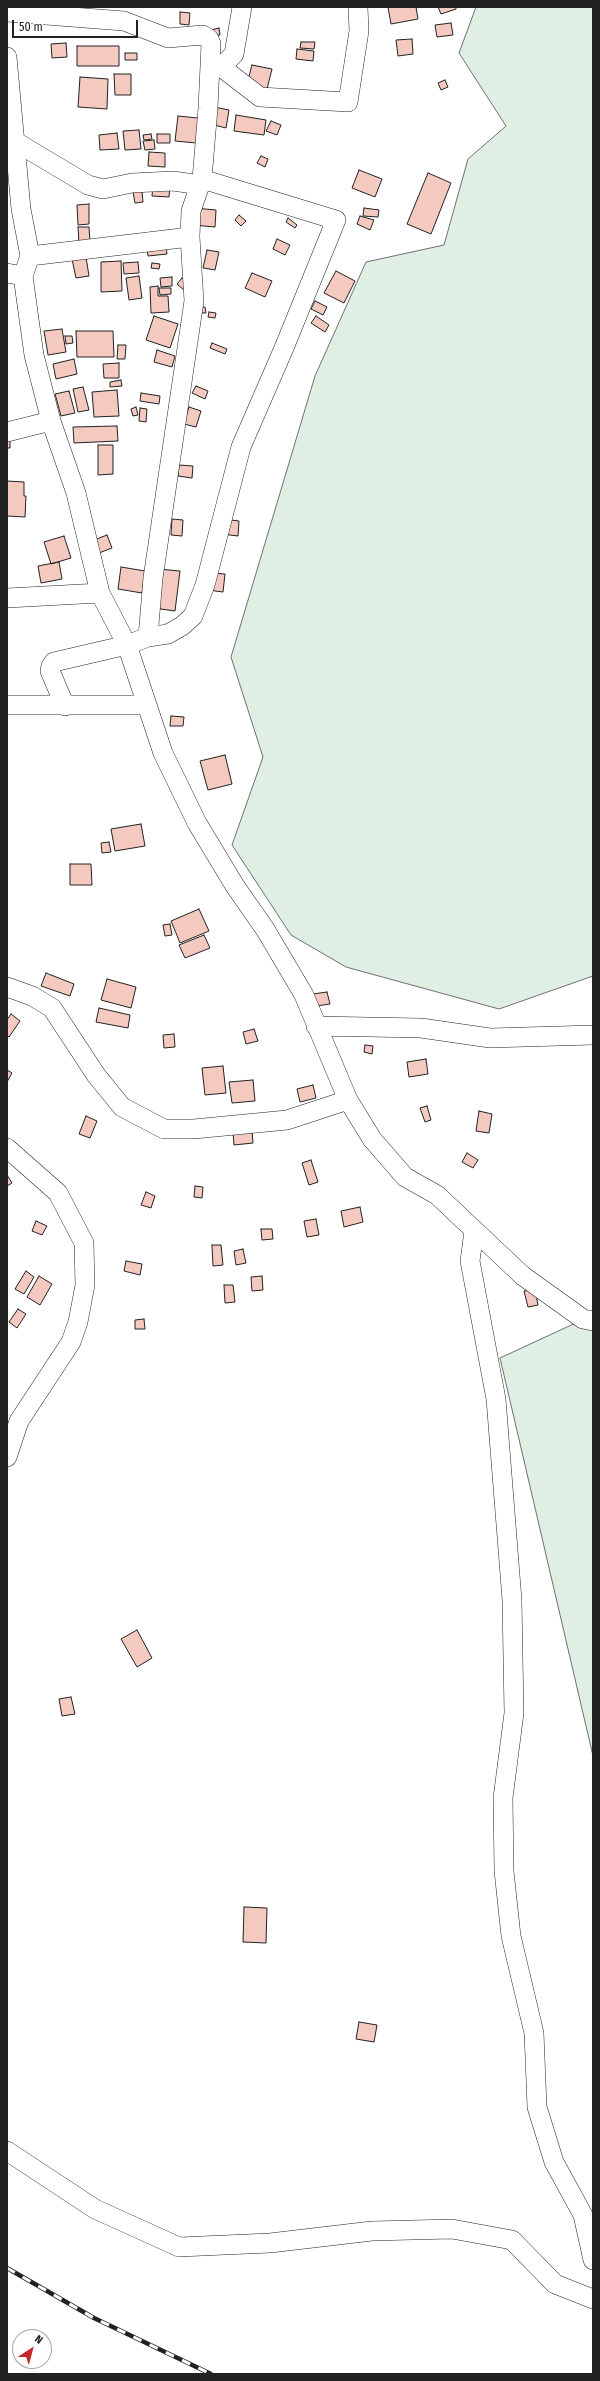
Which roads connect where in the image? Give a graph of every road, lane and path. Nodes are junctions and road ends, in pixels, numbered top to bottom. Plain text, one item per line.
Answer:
1 (242, 7) edge
2 (358, 7) edge
3 (7, 12) edge
4 (124, 14) edge
5 (7, 57) edge
6 (216, 64) junction
7 (16, 142) junction
8 (202, 182) junction
9 (190, 238) junction
10 (30, 256) junction
11 (15, 274) edge
12 (51, 421) junction
13 (7, 432) edge
14 (100, 593) junction
15 (7, 598) edge
16 (148, 637) junction
17 (127, 645) junction
18 (7, 705) edge
19 (147, 705) junction
20 (65, 706) junction
21 (7, 987) edge
22 (316, 1026) junction
23 (593, 1035) edge
24 (348, 1100) junction
25 (7, 1148) edge
26 (474, 1231) junction
27 (593, 1321) edge
28 (7, 1457) edge
29 (7, 2151) edge
30 (593, 2260) edge
31 (593, 2299) edge

1 - 6 street
2 - 6 street
3 - 4 street
4 - 6 street
5 - 7 street
6 - 8 street
7 - 8 street
7 - 10 street
8 - 9 street
8 - 16 street
9 - 10 street
9 - 16 street
10 - 11 street
11 - 12 street
12 - 13 street
12 - 14 street
14 - 15 street
14 - 17 street
16 - 17 street
17 - 19 street
17 - 20 street
18 - 20 street
19 - 20 street
19 - 22 street
21 - 24 street
22 - 23 street
22 - 24 street
24 - 26 street
25 - 28 street
26 - 27 street
26 - 30 street
29 - 31 street

